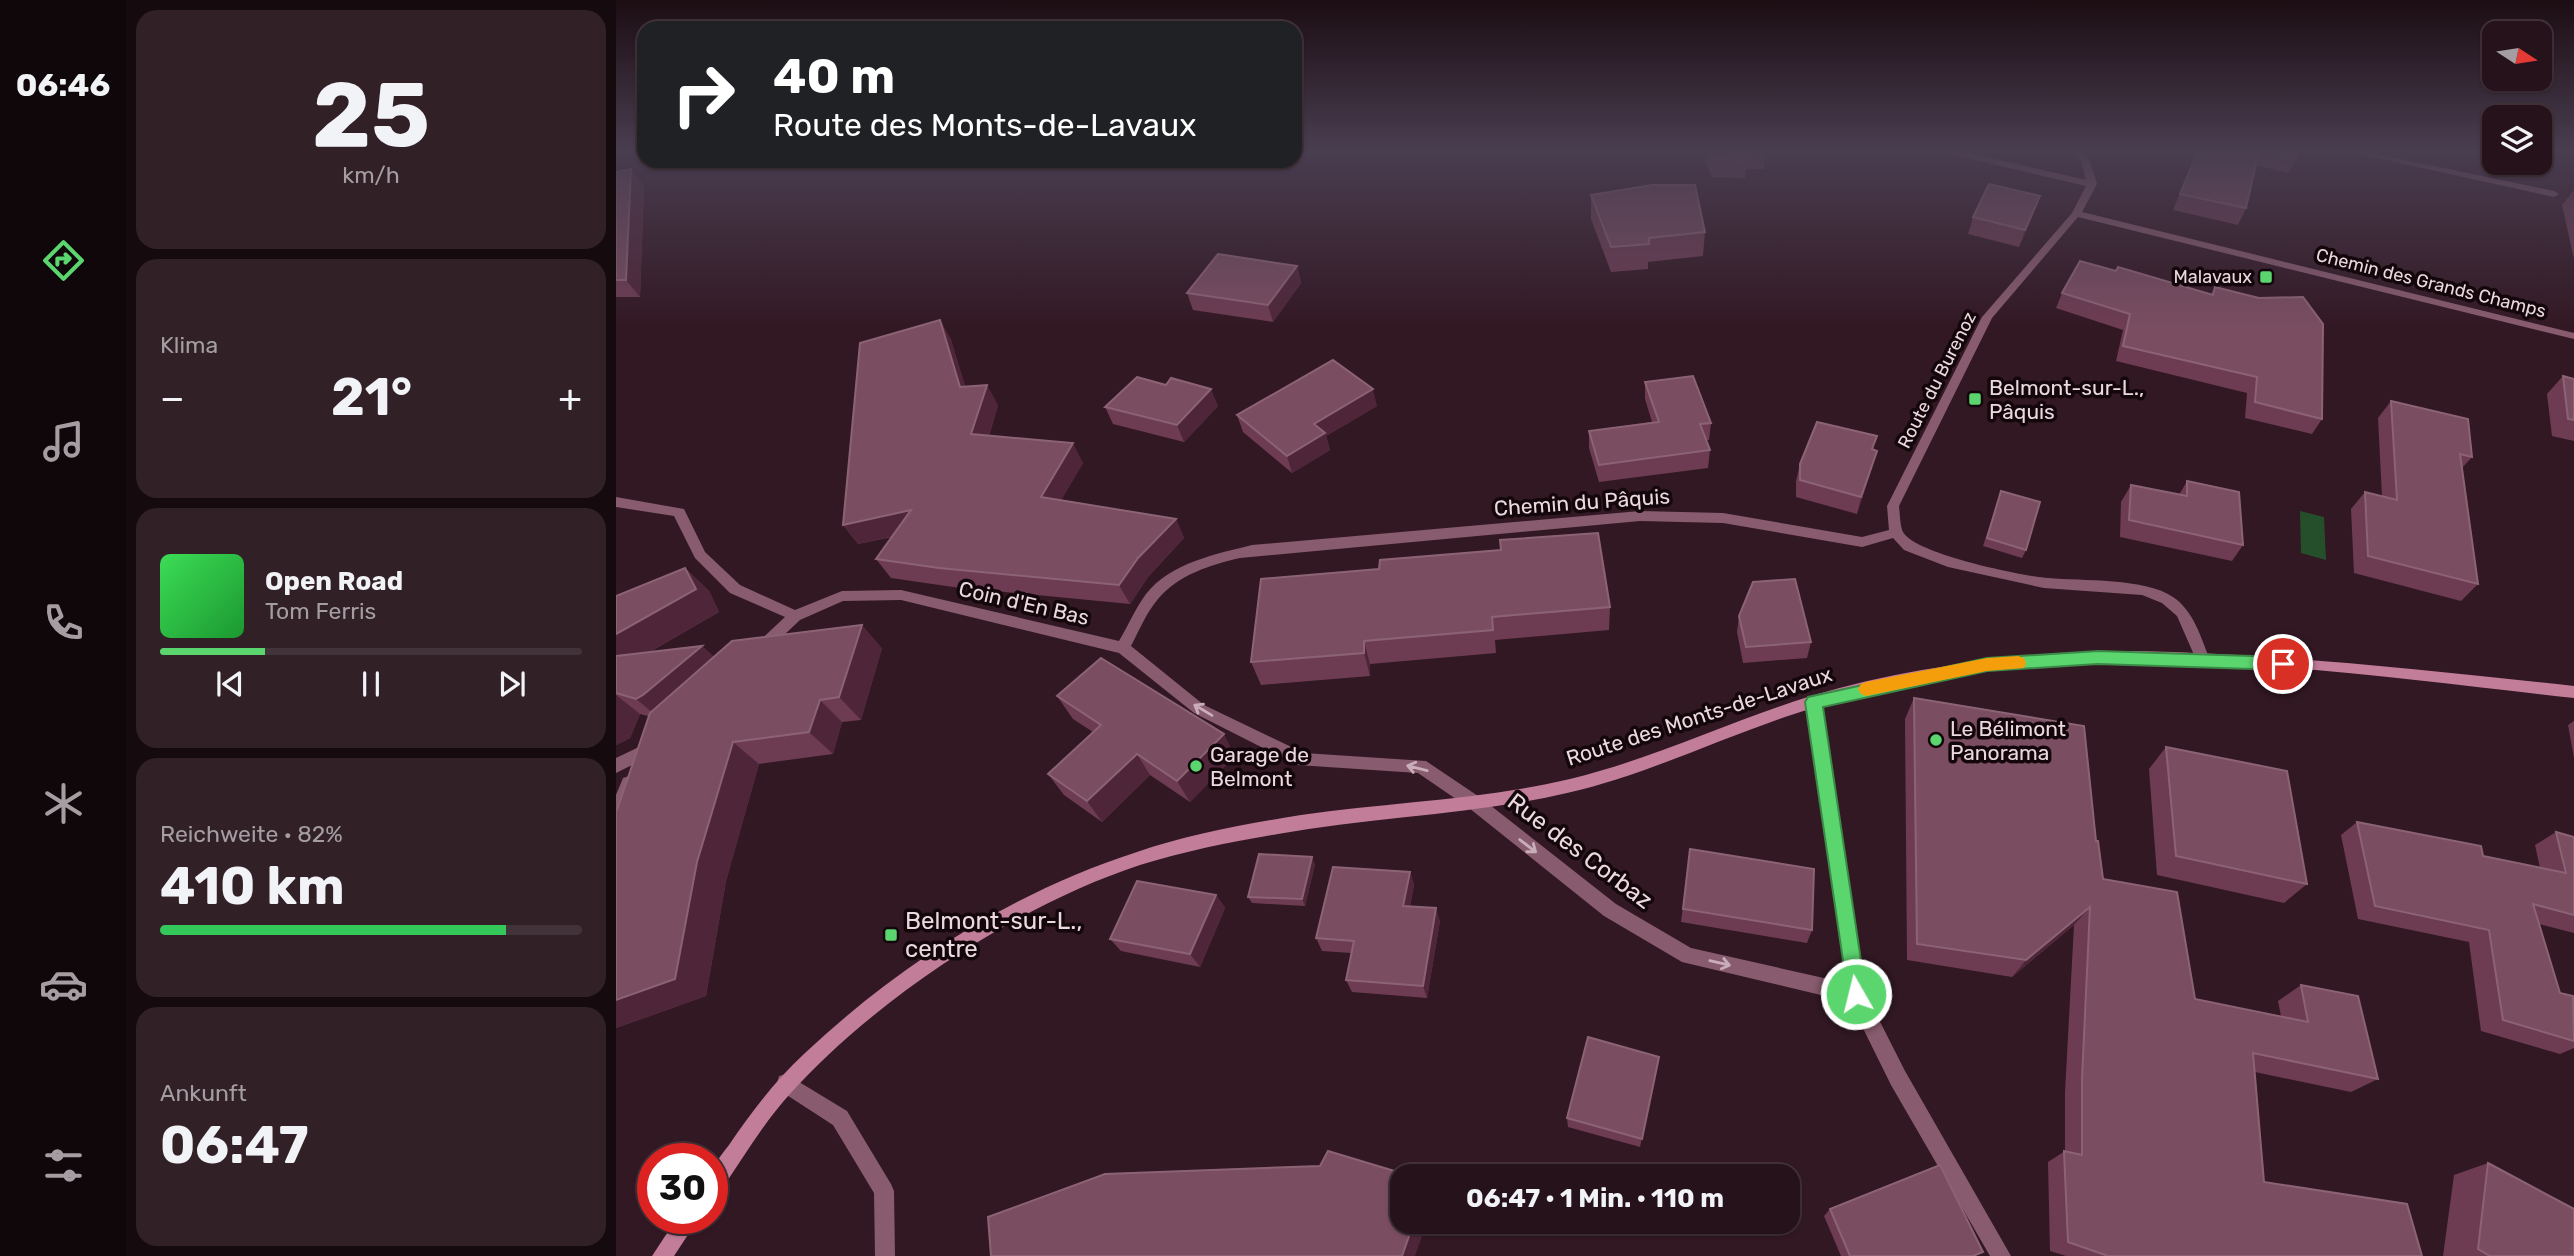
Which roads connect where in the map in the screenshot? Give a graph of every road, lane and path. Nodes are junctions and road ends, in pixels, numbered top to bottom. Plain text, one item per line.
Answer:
1 (2078, 210) edge
2 (2076, 214) junction
3 (2574, 336) edge
4 (616, 502) edge
5 (1896, 533) junction
6 (794, 616) junction
7 (1123, 648) junction
8 (2203, 660) junction
9 (746, 662) edge
10 (2574, 692) edge
11 (1814, 702) junction
12 (616, 766) edge
13 (1475, 803) junction
14 (616, 814) edge
15 (1856, 994) junction
16 (786, 1083) junction
17 (728, 1164) edge
18 (678, 1234) edge
19 (662, 1256) edge
20 (885, 1256) edge
21 (2001, 1256) edge

1 - 2 street, Route du Burenoz
2 - 3 street, Chemin des Grands Champs
2 - 5 street, Route du Burenoz
4 - 6 street
5 - 7 street, Chemin du Pâquis
5 - 8 street
6 - 7 street, Coin d'En Bas
6 - 9 street, Coin d'En Bas
13 -> 7 street, Coin d'En Bas
8 - 10 street, Route des Monts-de-Lavaux
8 - 11 street, Route des Monts-de-Lavaux
11 - 13 street, Route des Monts-de-Lavaux
11 - 15 street
12 - 14 street
13 -> 15 street, Rue des Corbaz
13 - 16 street, Route des Monts-de-Lavaux
15 - 21 street
16 - 17 street, Route des Monts-de-Lavaux
16 - 20 street
18 - 19 street

